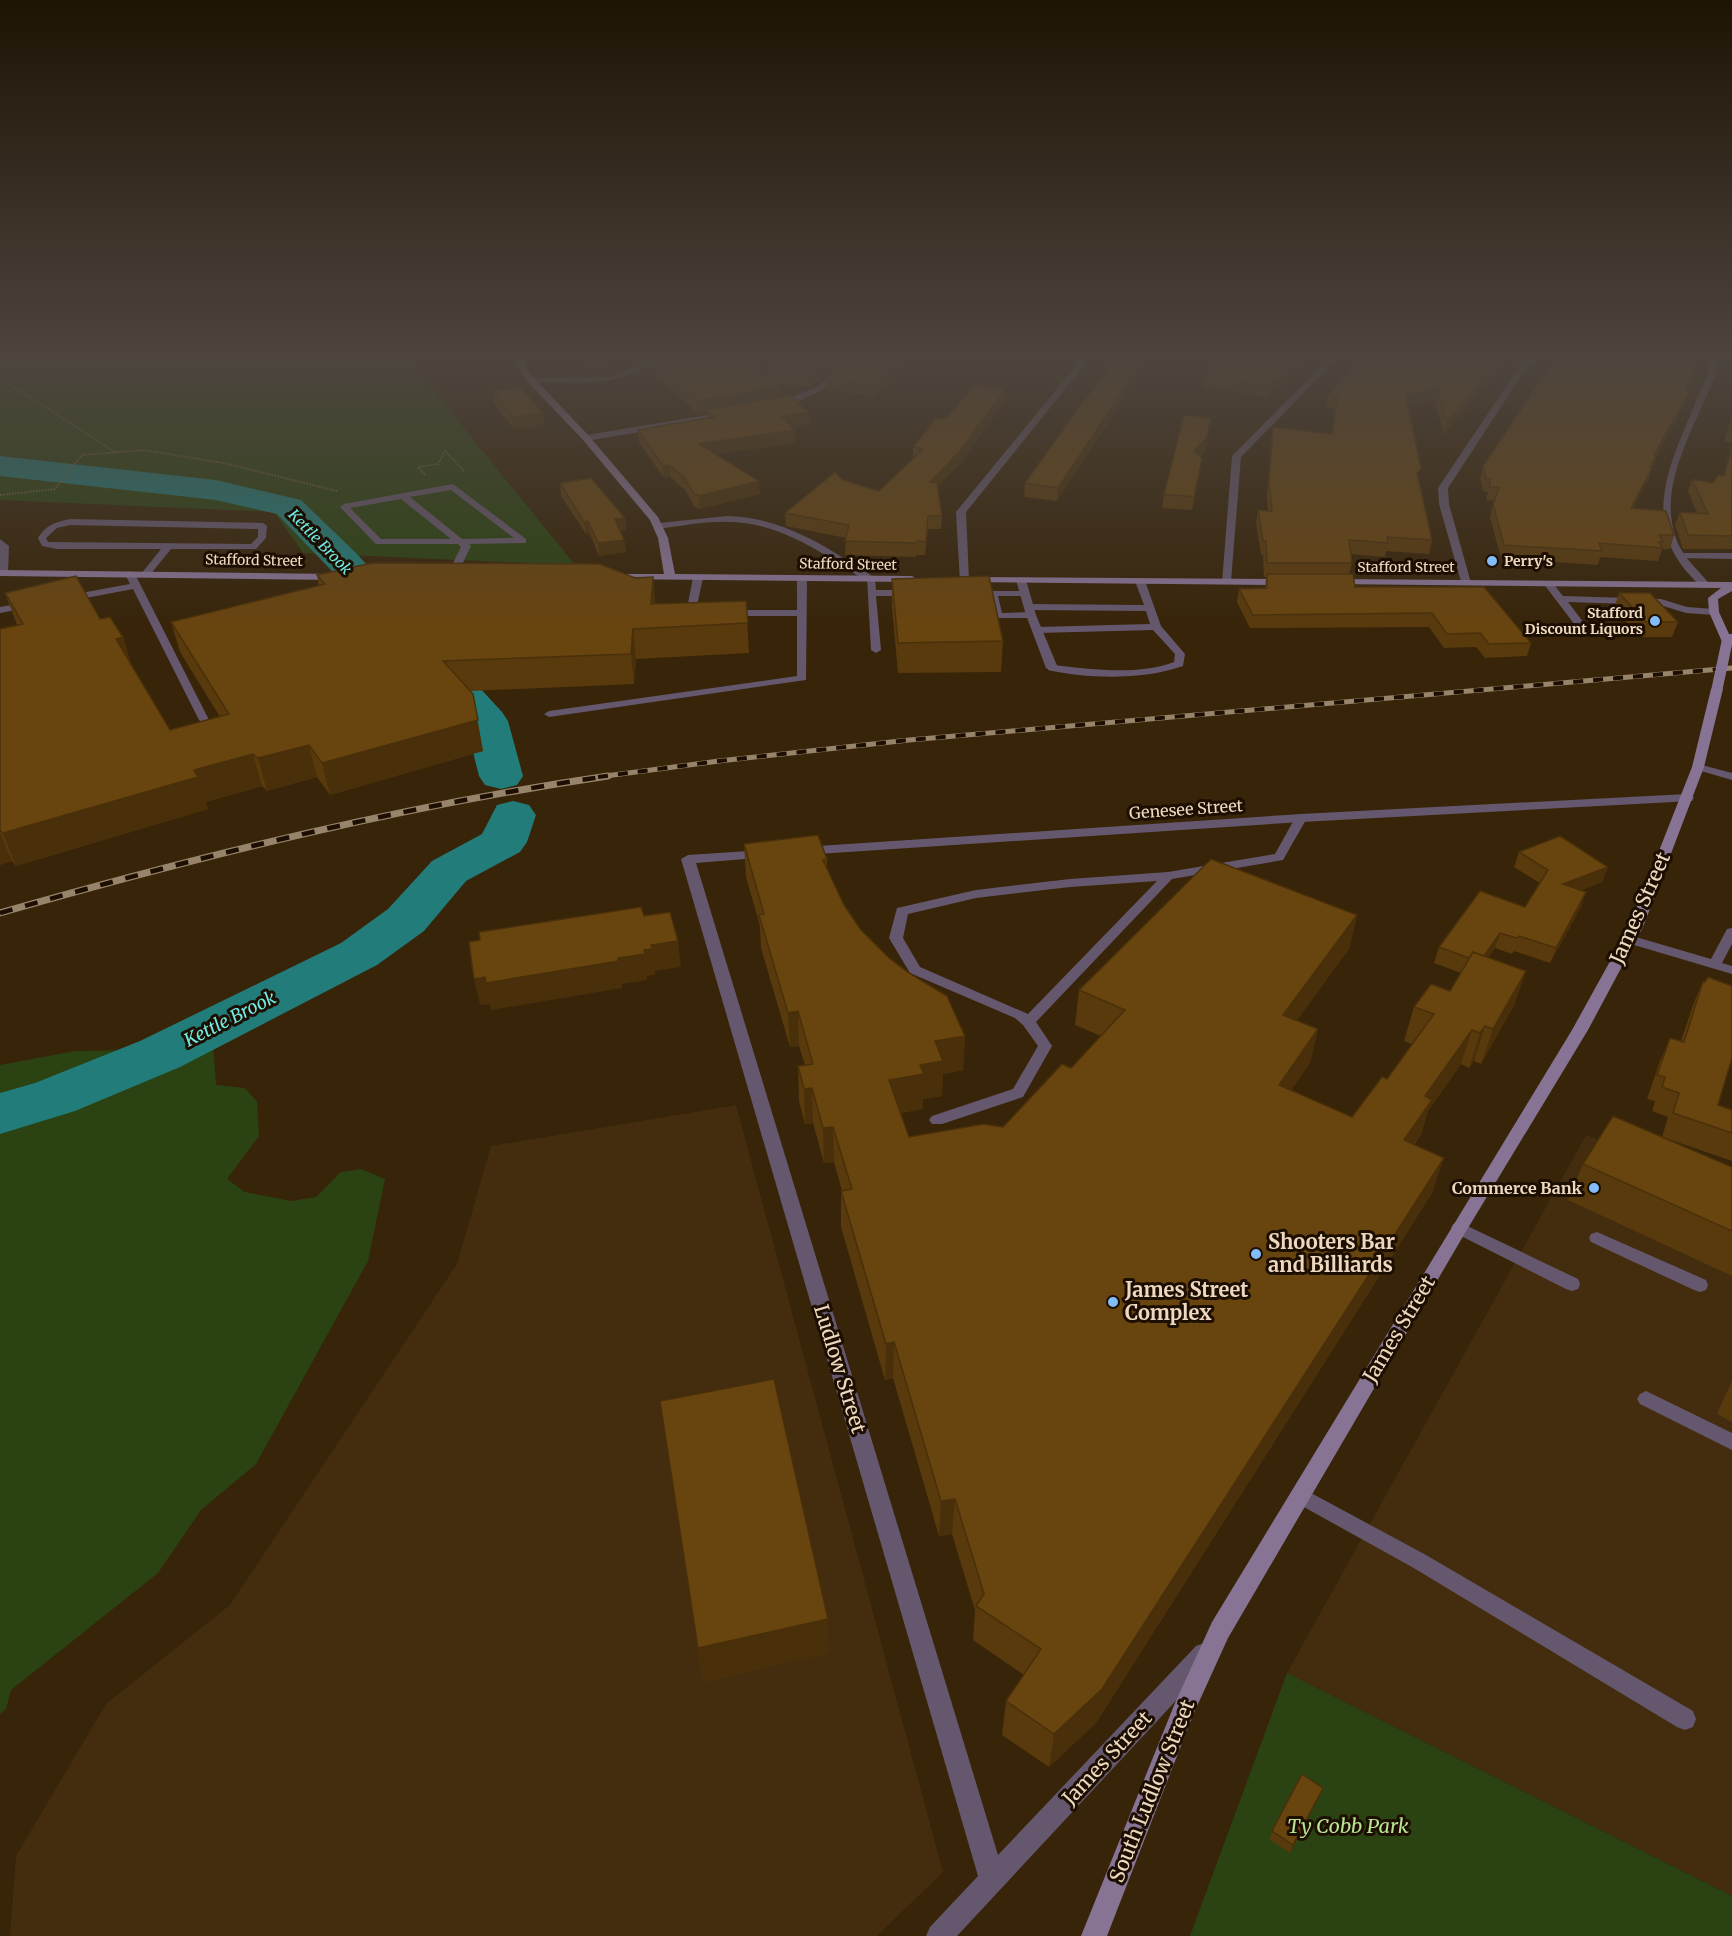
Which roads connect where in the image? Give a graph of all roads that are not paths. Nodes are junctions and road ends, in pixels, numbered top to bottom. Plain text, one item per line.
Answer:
1 (595, 448) edge
2 (1013, 448) edge
3 (1245, 448) edge
4 (1469, 448) edge
5 (1684, 448) edge
6 (403, 496) junction
7 (659, 526) junction
8 (0, 542) edge
9 (461, 542) junction
10 (168, 546) junction
11 (1681, 556) junction
12 (1719, 556) junction
13 (1732, 556) edge
14 (1732, 567) edge
15 (2, 573) edge
16 (130, 574) junction
17 (146, 574) junction
18 (346, 577) edge
19 (446, 577) joint
20 (463, 577) edge
21 (604, 577) edge
22 (670, 577) junction
23 (698, 578) junction
24 (802, 578) junction
25 (870, 579) junction
26 (923, 579) edge
27 (1021, 580) junction
28 (1140, 581) junction
29 (1226, 581) junction
30 (1298, 582) edge
31 (1322, 582) edge
32 (1466, 583) junction
33 (1548, 583) junction
34 (1603, 584) junction
35 (958, 585) junction
36 (1705, 585) junction
37 (136, 586) junction
38 (1732, 586) edge
39 (871, 593) junction
40 (915, 593) edge
41 (993, 593) junction
42 (1024, 593) junction
43 (1560, 599) junction
44 (58, 600) edge
45 (1617, 601) junction
46 (35, 604) edge
47 (1149, 608) junction
48 (0, 610) edge
49 (1030, 611) junction
50 (1714, 612) junction
51 (802, 613) junction
52 (1156, 627) junction
53 (1582, 627) dead end
54 (1037, 630) junction
55 (1730, 639) edge
56 (876, 650) dead end
57 (1052, 668) joint
58 (549, 714) dead end
59 (204, 720) edge
60 (1698, 767) junction
61 (1732, 777) edge
62 (1687, 798) junction
63 (1301, 818) junction
64 (688, 859) joint
65 (1168, 876) junction
66 (1732, 932) edge
67 (1629, 939) junction
68 (1714, 965) junction
69 (1732, 970) edge
70 (1028, 1022) junction
71 (937, 1120) dead end
72 (1459, 1228) junction
73 (1597, 1238) dead end
74 (1572, 1284) dead end
75 (1700, 1285) dead end
76 (1646, 1399) dead end
77 (1732, 1442) edge
78 (1300, 1495) junction
79 (1212, 1646) junction
80 (1685, 1719) dead end
81 (992, 1879) junction
82 (939, 1936) edge
83 (1094, 1936) edge

1 - 7 main road
2 - 35 street
3 - 29 street
4 - 32 street
5 - 11 street
6 - 9 lane
6 - 9 lane
6 - 9 lane
7 - 22 main road
7 - 25 street
8 - 15 lane
9 - 19 lane
10 - 10 lane
10 - 17 lane
11 - 12 lane
11 - 36 street
12 - 13 lane
12 - 14 lane
15 - 16 main road, Stafford Street
16 - 17 main road, Stafford Street
16 - 37 lane
17 - 18 main road, Stafford Street
19 - 20 main road
21 - 22 main road, Stafford Street
22 - 23 main road, Stafford Street
23 - 24 main road, Stafford Street
23 - 51 lane
24 - 25 main road, Stafford Street
24 - 51 lane
25 - 26 main road, Stafford Street
25 - 39 lane
27 - 28 main road
27 - 35 main road
27 - 42 street
28 - 29 main road
28 - 47 lane
29 - 30 main road
31 - 32 main road, Stafford Street
32 - 33 main road, Stafford Street
33 - 34 main road, Stafford Street
33 - 43 lane
34 - 36 main road, Stafford Street
34 - 45 lane
35 - 41 lane
36 - 38 main road, Stafford Street
37 - 44 lane
37 - 59 lane
38 - 50 main road
39 - 40 lane
39 - 56 lane
41 - 42 lane
41 - 49 lane
42 - 49 street
43 - 45 lane
43 - 53 lane
45 - 50 lane
46 - 48 lane
47 - 49 lane
47 - 52 lane
49 - 54 street
50 - 55 main road, James Street
51 - 58 lane
52 - 54 lane
52 - 57 lane
54 - 57 street
55 - 60 main road, James Street, bridge
60 - 61 lane
60 - 62 main road, James Street
62 - 63 street, Genesee Street
62 - 67 main road, James Street
63 - 64 street, Genesee Street
63 - 65 lane
64 - 81 street, Ludlow Street
65 - 70 lane
65 - 70 lane
66 - 68 lane
67 - 68 lane
67 - 72 main road, James Street
68 - 69 lane
70 - 71 lane
72 - 74 lane
72 - 78 main road, James Street
73 - 75 lane
76 - 77 lane
78 - 79 main road, James Street
78 - 80 lane
79 - 81 street, James Street
79 - 83 main road, South Ludlow Street
81 - 82 street, James Street

